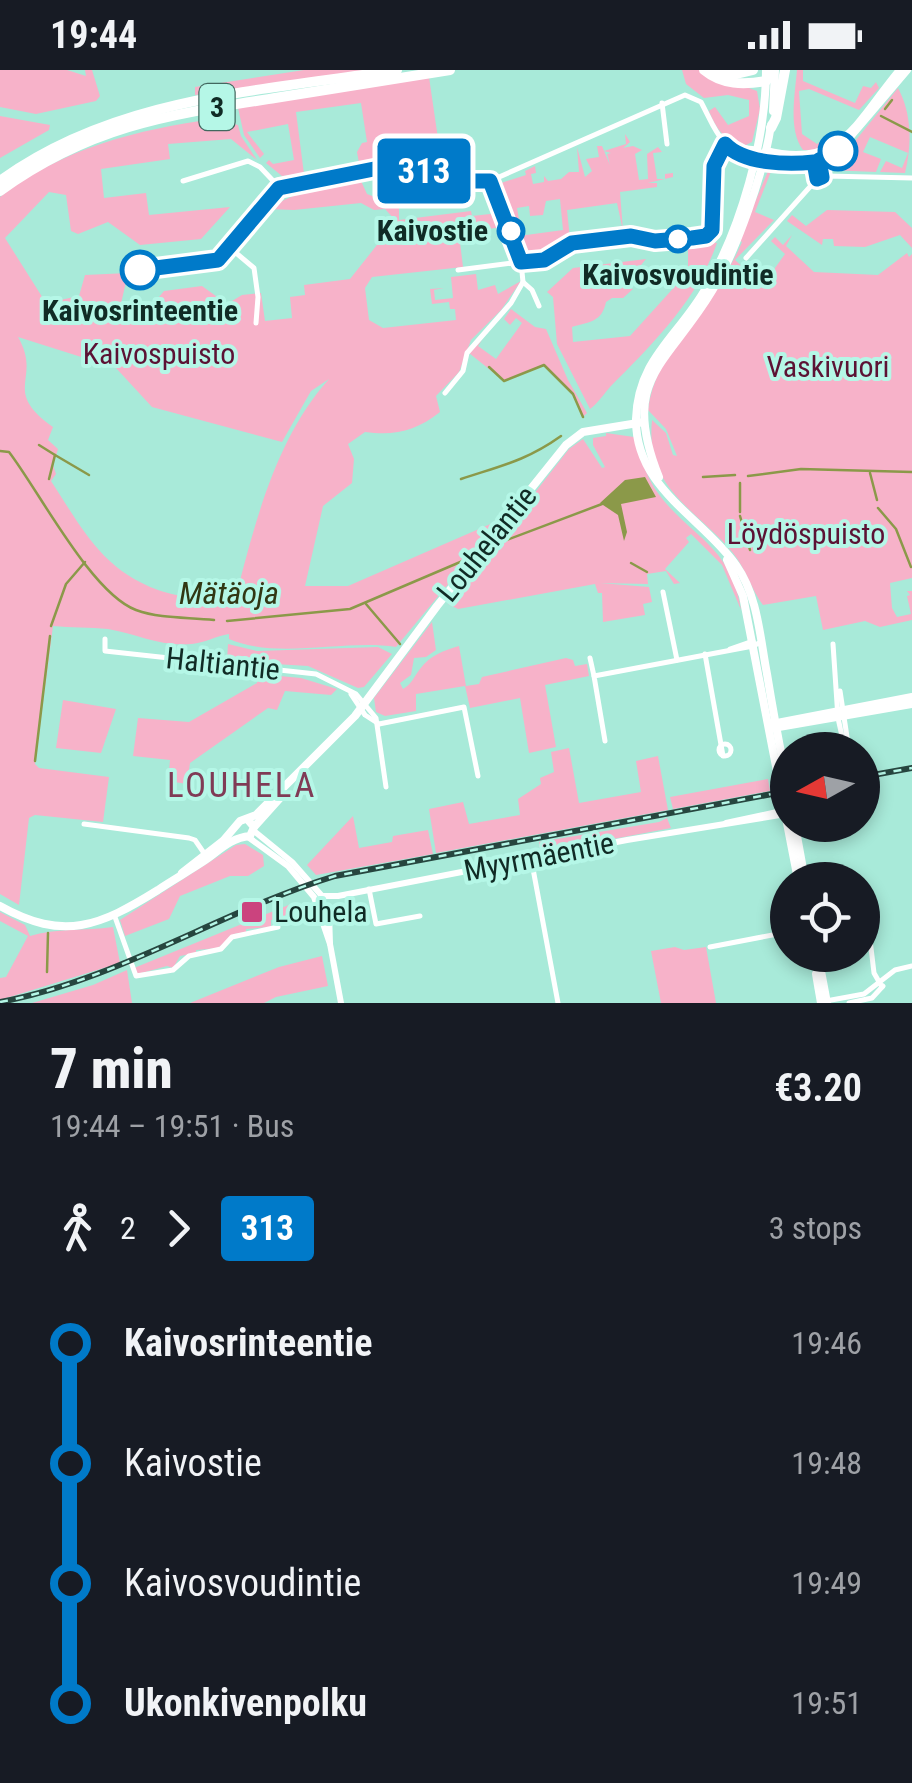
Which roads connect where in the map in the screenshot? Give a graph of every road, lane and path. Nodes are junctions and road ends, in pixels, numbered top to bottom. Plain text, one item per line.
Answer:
1 (397, 70) edge
2 (450, 70) edge
3 (704, 70) edge
4 (714, 70) edge
5 (752, 70) edge
6 (785, 70) edge
7 (904, 70) edge
8 (770, 73) edge
9 (662, 102) junction
10 (771, 128) junction
11 (667, 144) dead end
12 (726, 145) junction
13 (760, 154) junction
14 (816, 159) junction
15 (819, 178) junction
16 (912, 178) edge
17 (0, 181) edge
18 (183, 181) dead end
19 (490, 181) junction
20 (279, 188) junction
21 (0, 191) edge
22 (229, 247) junction
23 (746, 258) dead end
24 (521, 262) junction
25 (458, 270) dead end
26 (128, 271) dead end
27 (523, 282) junction
28 (539, 306) dead end
29 (256, 324) dead end
30 (444, 393) dead end
31 (641, 427) junction
32 (662, 592) dead end
33 (105, 639) dead end
34 (755, 643) junction
35 (832, 644) dead end
36 (705, 654) junction
37 (590, 658) dead end
38 (677, 660) junction
39 (594, 676) junction
40 (912, 701) edge
41 (361, 704) junction
42 (841, 713) junction
43 (378, 724) junction
44 (773, 726) junction
45 (774, 732) edge
46 (774, 732) edge
47 (844, 732) edge
48 (605, 740) dead end
49 (723, 756) dead end
50 (478, 776) dead end
51 (386, 787) dead end
52 (770, 815) edge
53 (84, 824) dead end
54 (249, 830) junction
55 (206, 856) junction
56 (532, 858) junction
57 (369, 889) junction
58 (354, 893) junction
59 (322, 898) junction
60 (0, 906) edge
61 (330, 910) junction
62 (319, 912) junction
63 (115, 916) junction
64 (420, 916) dead end
65 (278, 926) dead end
66 (770, 935) edge
67 (330, 944) junction
68 (710, 947) dead end
69 (908, 967) edge
70 (819, 972) edge
71 (874, 972) edge
72 (880, 986) junction
73 (555, 1002) edge
74 (825, 1002) edge
75 (341, 1003) edge
76 (849, 1003) edge

1 - 17 highway, 3
2 - 21 highway, 3
3 - 8 highway
4 - 5 highway
6 - 10 highway
7 - 14 main road
8 - 10 main road
8 - 13 main road
9 - 11 street
9 - 12 street
9 - 19 street
10 - 13 main road
12 - 13 street
12 - 24 street
13 - 14 main road
13 - 31 main road
14 - 15 street
15 - 16 street
15 - 23 street
18 - 20 street
19 - 20 street
19 - 24 street
20 - 22 street
22 - 26 street
22 - 29 street
24 - 25 street
24 - 27 street
27 - 28 street
27 - 30 street
31 - 34 main road
31 - 41 main road, Louhelantie
32 - 38 street
33 - 41 street, Haltiantie
34 - 36 street
34 - 44 main road
35 - 42 street
36 - 38 street
36 - 49 street
37 - 39 street
38 - 39 street
39 - 48 street
40 - 42 main road
41 - 43 street, Haltiantie
41 - 54 main road, Louhelantie
42 - 44 main road
42 - 47 street
43 - 50 street
43 - 51 street
44 - 45 main road
44 - 46 main road
52 - 56 street, Myyrmäentie
53 - 55 street
54 - 55 main road, Louhelantie
54 - 55 main road, Louhelantie
54 - 59 street
55 - 63 main road, Louhelantie
56 - 57 street, Myyrmäentie
56 - 73 street
57 - 58 street, Myyrmäentie
57 - 64 street
58 - 59 street, Myyrmäentie
58 - 61 street, Myyrmäentie
59 - 61 street
59 - 62 street
60 - 63 main road, Louhelantie
61 - 62 street
61 - 67 street
62 - 67 street
63 - 65 street
66 - 68 street
67 - 75 street
69 - 72 street
70 - 74 main road
71 - 72 street
72 - 74 street
72 - 76 street

